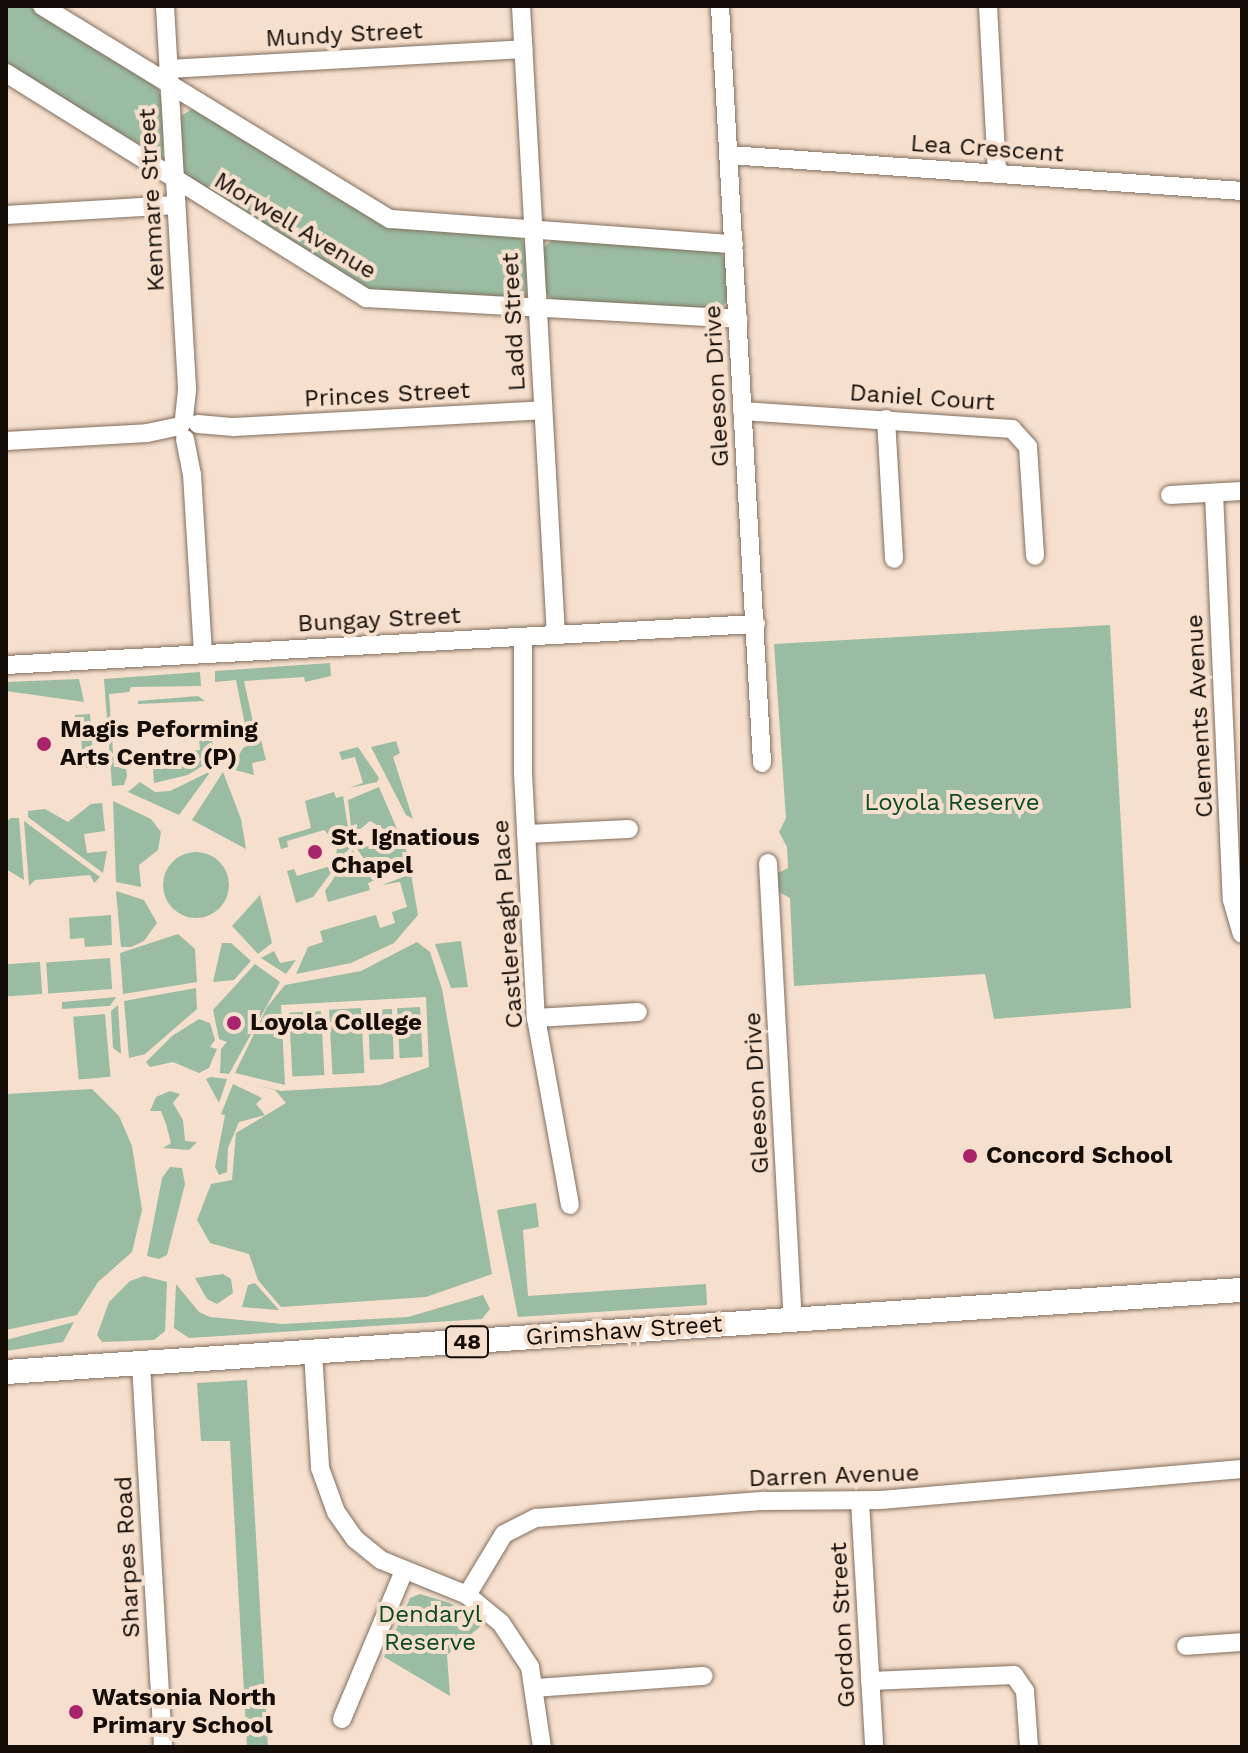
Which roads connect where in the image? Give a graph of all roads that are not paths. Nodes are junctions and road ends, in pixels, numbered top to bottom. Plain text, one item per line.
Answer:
1 (42, 6) edge
2 (165, 6) edge
3 (521, 6) edge
4 (720, 6) edge
5 (988, 6) edge
6 (523, 49) junction
7 (6, 73) edge
8 (169, 77) junction
9 (729, 155) junction
10 (997, 173) junction
11 (175, 179) junction
12 (1242, 191) edge
13 (176, 205) junction
14 (6, 215) edge
15 (533, 230) junction
16 (734, 244) junction
17 (538, 308) junction
18 (738, 319) junction
19 (543, 410) junction
20 (742, 411) junction
21 (886, 419) junction
22 (190, 430) junction
23 (6, 441) edge
24 (1242, 491) edge
25 (1214, 493) junction
26 (1170, 495) dead end
27 (1035, 556) dead end
28 (894, 559) dead end
29 (756, 624) junction
30 (556, 635) junction
31 (523, 637) junction
32 (203, 654) junction
33 (6, 665) edge
34 (762, 763) dead end
35 (629, 829) dead end
36 (526, 834) junction
37 (768, 863) dead end
38 (1242, 934) edge
39 (638, 1012) dead end
40 (536, 1018) junction
41 (570, 1205) dead end
42 (1242, 1290) edge
43 (793, 1320) junction
44 (313, 1352) junction
45 (141, 1364) junction
46 (6, 1372) edge
47 (1242, 1469) edge
48 (860, 1501) junction
49 (403, 1573) junction
50 (467, 1595) junction
51 (1242, 1642) edge
52 (1186, 1646) dead end
53 (704, 1676) dead end
54 (870, 1681) junction
55 (535, 1688) junction
56 (342, 1719) dead end
57 (163, 1747) edge
58 (542, 1747) edge
59 (874, 1747) edge
60 (1029, 1747) edge

1 - 8 street
2 - 8 street, Kenmare Street
3 - 6 street, Ladd Street
4 - 9 street, Gleeson Drive
5 - 10 street
6 - 8 street, Mundy Street
6 - 15 street, Ladd Street
7 - 11 street, Morwell Avenue
8 - 11 street, Kenmare Street
8 - 15 street
9 - 10 street, Lea Crescent
9 - 16 street, Gleeson Drive
10 - 12 street, Lea Crescent
11 - 13 street, Kenmare Street
11 - 17 street, Morwell Avenue
13 - 14 street
13 - 22 street, Kenmare Street
15 - 16 street
15 - 17 street, Ladd Street
16 - 18 street, Gleeson Drive
17 - 18 street, Morwell Avenue
17 - 19 street, Ladd Street
18 - 20 street, Gleeson Drive
19 - 22 street, Princes Street
19 - 30 street, Ladd Street
20 - 21 street, Daniel Court
20 - 29 street, Gleeson Drive
21 - 27 street, Daniel Court
21 - 28 street
22 - 23 street, Princes Street
22 - 32 street, Kenmare Street
24 - 25 street
25 - 26 street
25 - 38 street, Clements Avenue
29 - 30 street, Bungay Street
29 - 34 street, Gleeson Drive
30 - 31 street, Bungay Street
31 - 32 street, Bungay Street
31 - 36 street, Castlereagh Place
32 - 33 street, Bungay Street
35 - 36 street
36 - 40 street, Castlereagh Place
37 - 43 street, Gleeson Drive
39 - 40 street
40 - 41 street, Castlereagh Place
42 - 43 main road, Grimshaw Street / 48
43 - 44 main road, Grimshaw Street / 48
44 - 45 main road, Grimshaw Street / 48
44 - 49 street
45 - 46 main road, Grimshaw Street / 48
45 - 57 street, Sharpes Road
47 - 48 street, Darren Avenue
48 - 50 street, Darren Avenue
48 - 54 street, Gordon Street
49 - 50 street
49 - 56 street
50 - 55 street
51 - 52 street
53 - 55 street
54 - 59 street, Gordon Street
54 - 60 street
55 - 58 street

